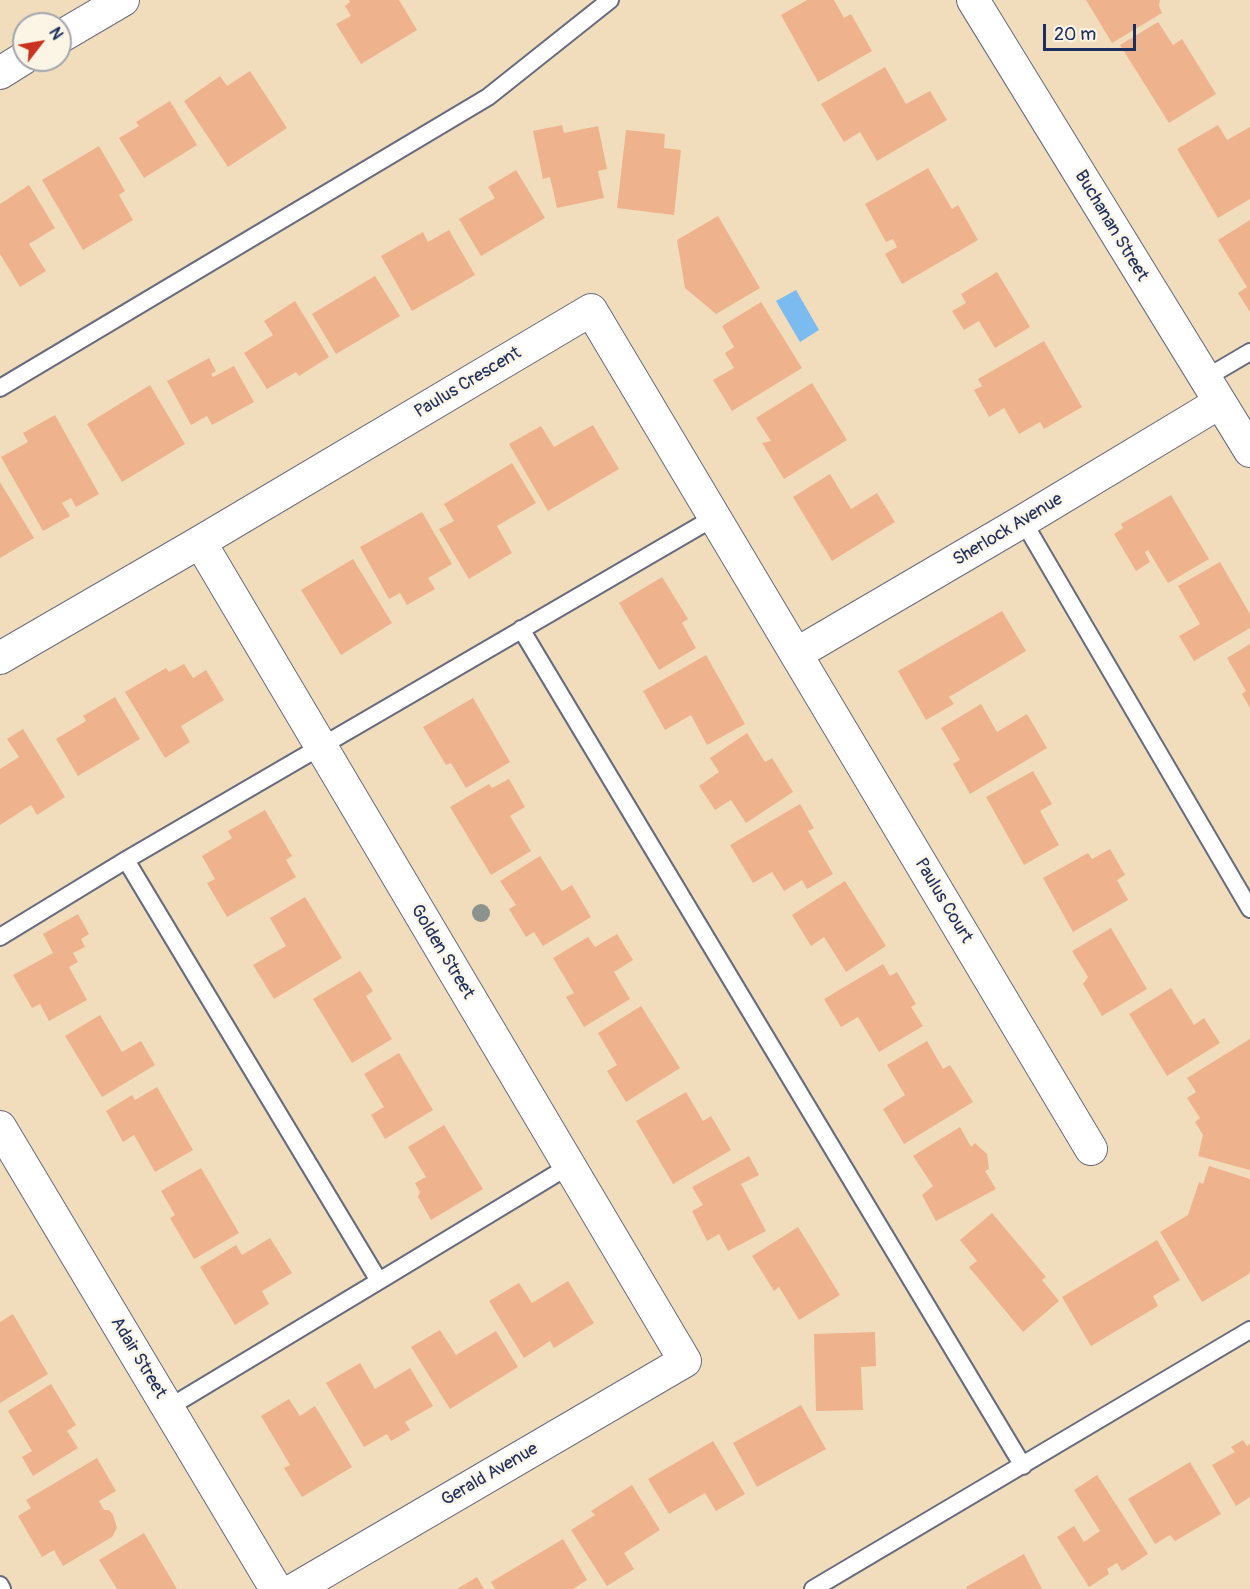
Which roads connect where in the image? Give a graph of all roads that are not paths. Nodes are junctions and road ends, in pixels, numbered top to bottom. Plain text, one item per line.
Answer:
1 (123, 0) edge
2 (610, 0) edge
3 (974, 0) edge
4 (72, 30) edge
5 (1250, 352) edge
6 (0, 388) edge
7 (1212, 391) junction
8 (1250, 451) edge
9 (715, 517) junction
10 (1023, 521) junction
11 (200, 542) junction
12 (521, 629) junction
13 (796, 654) junction
14 (0, 657) edge
15 (320, 748) junction
16 (126, 860) junction
17 (1250, 909) edge
18 (0, 937) edge
19 (0, 1127) edge
20 (1091, 1149) dead end
21 (569, 1166) junction
22 (379, 1281) junction
23 (1250, 1330) edge
24 (685, 1361) joint
25 (168, 1408) junction
26 (1023, 1466) junction
27 (0, 1585) edge
28 (2, 1589) edge
29 (276, 1589) edge
30 (295, 1589) edge
31 (813, 1589) edge

1 - 4 street
2 - 6 lane
3 - 7 street, Buchanan Street
5 - 7 lane
7 - 8 street, Buchanan Street
7 - 10 street, Sherlock Avenue
9 - 11 street, Paulus Crescent
9 - 12 lane
9 - 13 street, Paulus Crescent
10 - 13 street, Sherlock Avenue
10 - 17 lane
11 - 14 street, Paulus Crescent
11 - 15 street, Golden Street
12 - 15 lane
12 - 26 lane
13 - 20 street, Paulus Court
15 - 16 lane
15 - 21 street, Golden Street
16 - 18 lane
16 - 22 lane
19 - 25 street, Adair Street
21 - 22 lane
21 - 24 street, Golden Street
22 - 25 lane
23 - 26 lane
24 - 30 street, Gerald Avenue
25 - 29 street, Adair Street
26 - 31 lane
27 - 28 lane

